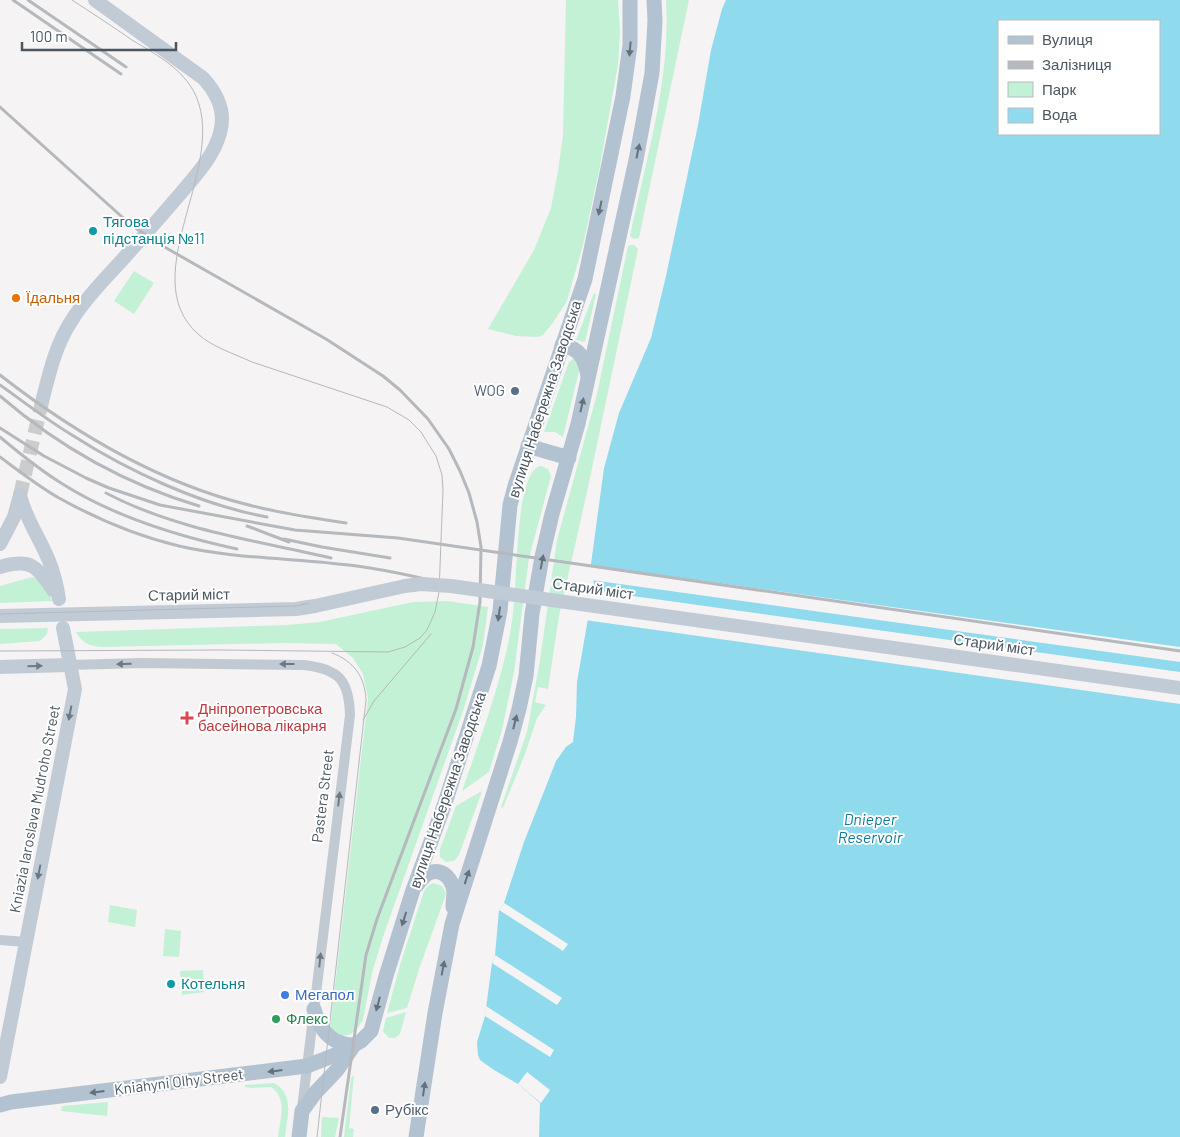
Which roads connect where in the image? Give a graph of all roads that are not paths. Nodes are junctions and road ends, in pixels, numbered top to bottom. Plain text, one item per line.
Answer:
1 (95, 0) edge
2 (630, 0) edge
3 (654, 0) edge
4 (562, 345) junction
5 (588, 378) junction
6 (44, 398) tunnel mouth
7 (528, 446) junction
8 (569, 458) junction
9 (0, 544) edge
10 (0, 566) edge
11 (0, 616) edge
12 (62, 628) dead end
13 (69, 665) junction
14 (0, 667) edge
15 (1180, 688) edge
16 (413, 890) junction
17 (452, 924) junction
18 (0, 940) edge
19 (26, 942) junction
20 (314, 1008) junction
21 (354, 1045) junction
22 (307, 1066) junction
23 (0, 1077) edge
24 (0, 1105) edge
25 (302, 1111) junction
26 (298, 1137) edge
27 (416, 1137) edge

1 - 6 main road
2 -> 4 main road, вулиця Набережна Заводська
5 -> 3 main road, вулиця Набережна Заводська
4 - 5 main road
4 - 7 main road, вулиця Набережна Заводська
8 -> 5 main road, вулиця Набережна Заводська
7 - 8 main road
7 -> 16 main road, вулиця Набережна Заводська
17 -> 8 main road, вулиця Набережна Заводська
9 - 10 main road
11 - 15 main road, Старий міст, bridge
12 - 13 main road, Kniazia Iaroslava Mudroho Street
14 -> 13 main road, Pastera Street
13 -> 19 main road, Kniazia Iaroslava Mudroho Street
20 -> 13 street, Pastera Street
16 - 17 main road
16 -> 21 main road, вулиця Набережна Заводська
27 -> 17 main road, вулиця Набережна Заводська
18 - 19 street
19 - 23 main road, Kniazia Iaroslava Mudroho Street
20 - 21 main road
20 - 22 street, Pastera Street
21 - 22 main road, Kniahyni Olhy Street
21 - 25 main road
22 -> 24 main road, Kniahyni Olhy Street
22 - 25 street, Pastera Street
25 - 26 main road

